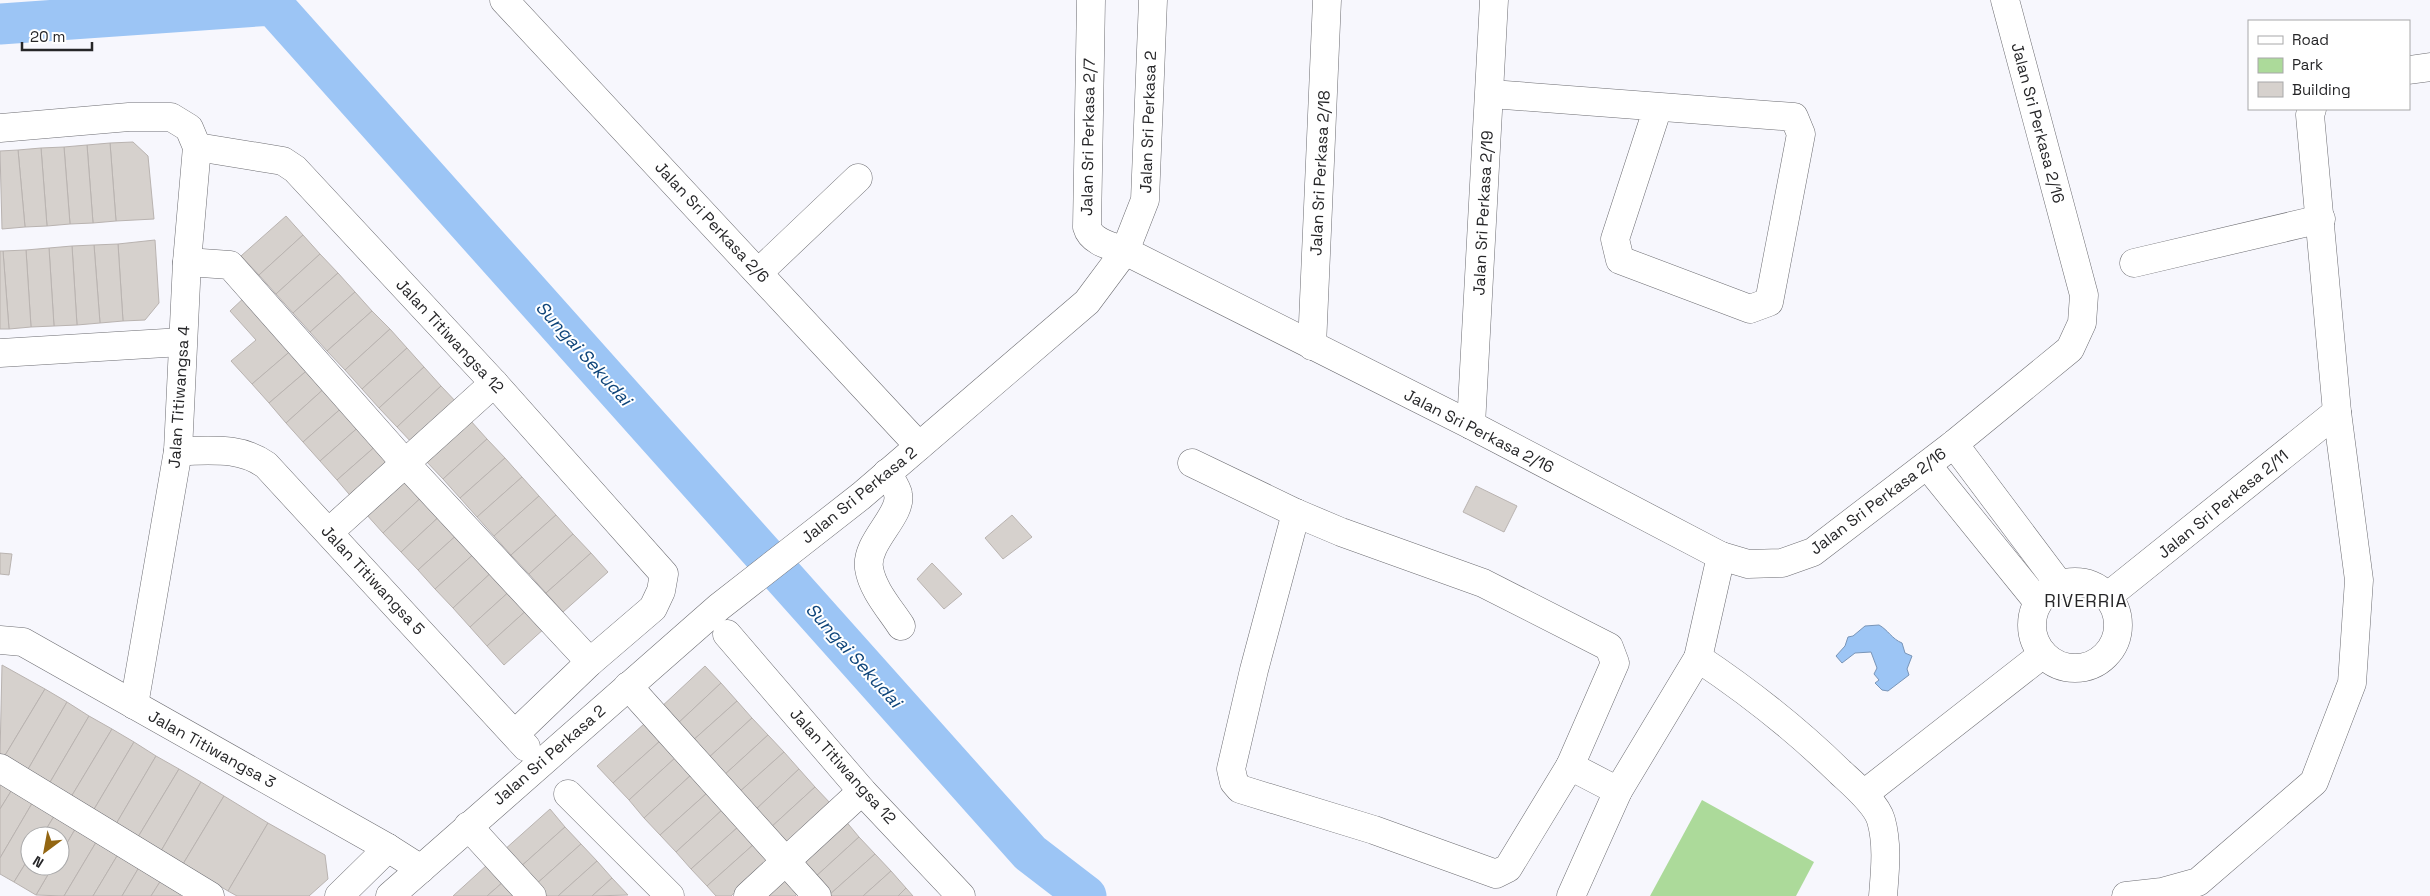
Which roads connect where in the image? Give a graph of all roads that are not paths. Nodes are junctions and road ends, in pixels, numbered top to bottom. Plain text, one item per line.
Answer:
1 (504, 0) edge
2 (1090, 0) edge
3 (1153, 0) edge
4 (1328, 0) edge
5 (1494, 0) edge
6 (2005, 0) edge
7 (2430, 67) edge
8 (2410, 70) edge
9 (1490, 94) junction
10 (1658, 107) junction
11 (2312, 110) edge
12 (0, 128) edge
13 (197, 147) junction
14 (858, 178) dead end
15 (2321, 219) junction
16 (1125, 251) junction
17 (187, 262) junction
18 (2134, 263) dead end
19 (759, 272) junction
20 (182, 342) junction
21 (1312, 346) junction
22 (0, 353) edge
23 (494, 383) junction
24 (2337, 412) junction
25 (1471, 426) junction
26 (1954, 444) junction
27 (919, 446) junction
28 (178, 451) junction
29 (1192, 463) dead end
30 (406, 464) junction
31 (1927, 465) junction
32 (887, 473) junction
33 (1296, 513) junction
34 (329, 532) junction
35 (1721, 556) junction
36 (2059, 584) junction
37 (2108, 596) junction
38 (2038, 602) junction
39 (901, 626) dead end
40 (727, 634) dead end
41 (0, 640) edge
42 (2043, 654) junction
43 (1698, 658) junction
44 (590, 662) junction
45 (628, 686) junction
46 (134, 705) junction
47 (515, 734) junction
48 (541, 763) junction
49 (1570, 766) junction
50 (0, 768) edge
51 (862, 791) junction
52 (1618, 791) junction
53 (568, 794) dead end
54 (1864, 794) junction
55 (468, 826) junction
56 (388, 848) junction
57 (786, 861) junction
58 (421, 869) junction
59 (210, 896) edge
60 (339, 896) edge
61 (390, 896) edge
62 (532, 896) edge
63 (670, 896) edge
64 (748, 896) edge
65 (817, 896) edge
66 (961, 896) edge
67 (1571, 896) edge
68 (1883, 896) edge
69 (2126, 896) edge

1 - 19 street, Jalan Sri Perkasa 2/6
2 - 16 street, Jalan Sri Perkasa 2/7
3 - 16 street, Jalan Sri Perkasa 2
4 - 21 street, Jalan Sri Perkasa 2/18
5 - 9 street, Jalan Sri Perkasa 2/19
6 - 26 street, Jalan Sri Perkasa 2/16
7 - 8 street
9 - 10 street
9 - 25 street, Jalan Sri Perkasa 2/19
10 - 10 street
11 - 15 street
12 - 13 street
13 - 17 street, Jalan Titiwangsa 4
13 - 23 street, Jalan Titiwangsa 12
14 - 19 street
15 - 18 street
15 - 24 street
16 - 21 street, Jalan Sri Perkasa 2/16
16 - 27 street, Jalan Sri Perkasa 2
17 - 20 street, Jalan Titiwangsa 4
17 - 30 street
19 - 27 street, Jalan Sri Perkasa 2/6
20 - 22 street
20 - 28 street, Jalan Titiwangsa 4
21 - 25 street, Jalan Sri Perkasa 2/16
23 - 30 street
23 - 44 street, Jalan Titiwangsa 12
24 - 37 street, Jalan Sri Perkasa 2/11
24 - 69 street
25 - 35 street, Jalan Sri Perkasa 2/16
26 - 31 street, Jalan Sri Perkasa 2/16
26 - 36 street
27 - 32 street, Jalan Sri Perkasa 2
28 - 34 street, Jalan Titiwangsa 5
28 - 46 street, Jalan Titiwangsa 4
29 - 33 street
30 - 34 street
30 - 44 street
31 - 35 street, Jalan Sri Perkasa 2/16
31 - 38 street
32 - 39 street
32 - 45 street, Jalan Sri Perkasa 2
33 - 49 street
33 - 49 street
34 - 47 street, Jalan Titiwangsa 5
35 - 43 street
36 - 37 street
36 - 38 street
37 - 42 street
38 - 42 street
40 - 51 street, Jalan Titiwangsa 12
41 - 46 street, Jalan Titiwangsa 3
42 - 54 street
43 - 52 street
43 - 54 street
44 - 47 street, Jalan Titiwangsa 12
45 - 48 street, Jalan Sri Perkasa 2
45 - 57 street
46 - 56 street, Jalan Titiwangsa 3
47 - 48 street, Jalan Titiwangsa 5
48 - 55 street, Jalan Sri Perkasa 2
49 - 52 street
50 - 59 street
51 - 57 street
51 - 66 street, Jalan Titiwangsa 12
52 - 67 street
53 - 63 street
54 - 68 street
55 - 58 street, Jalan Sri Perkasa 2
55 - 62 street
56 - 58 street, Jalan Titiwangsa 3
56 - 60 street
57 - 64 street
57 - 65 street
58 - 61 street, Jalan Sri Perkasa 2

